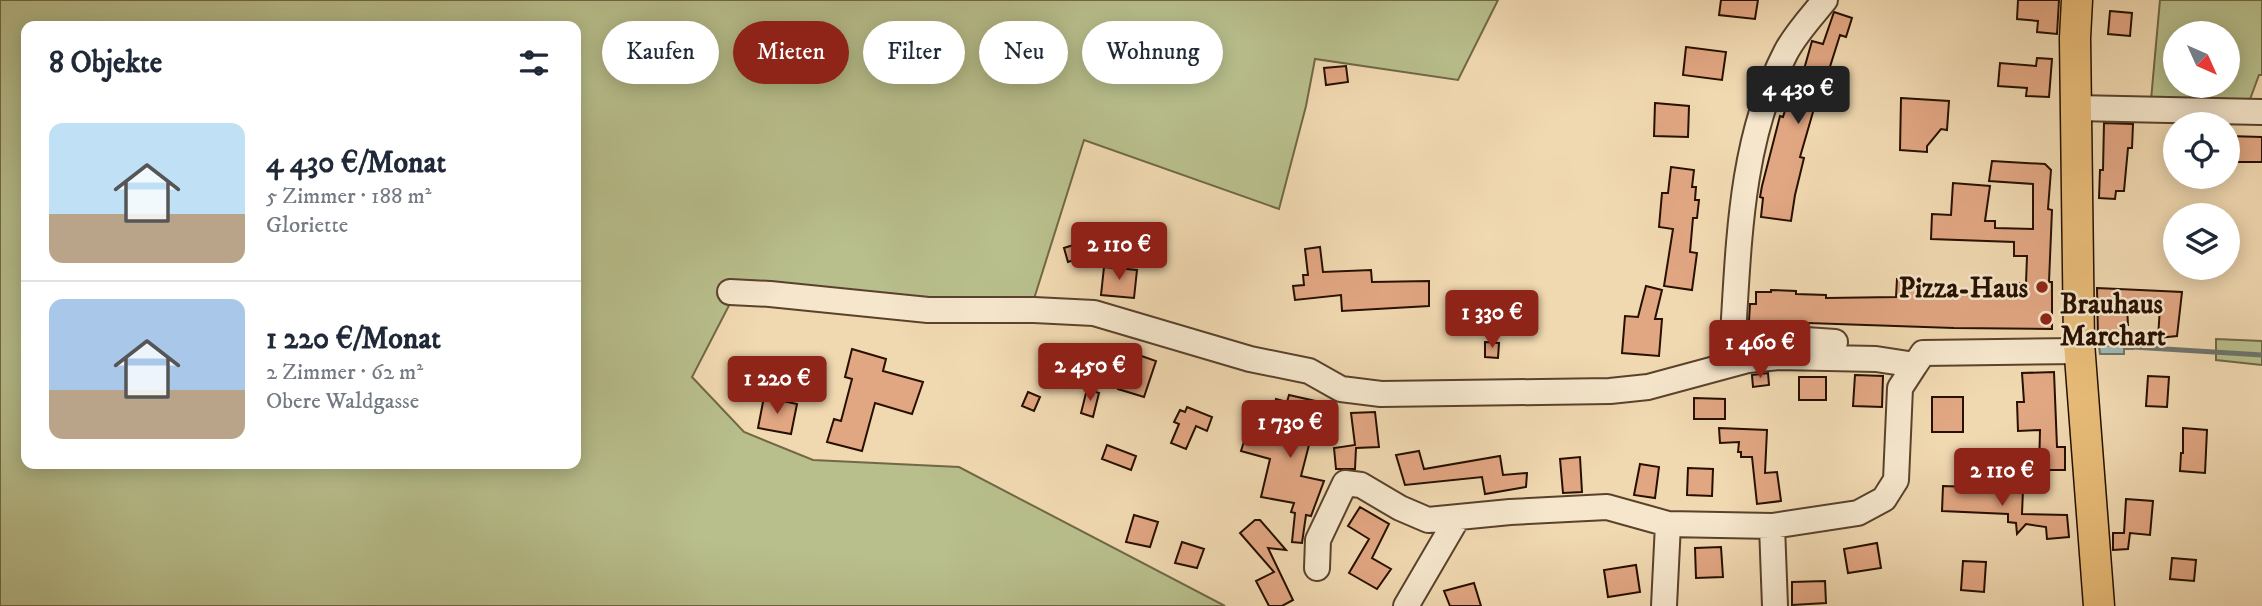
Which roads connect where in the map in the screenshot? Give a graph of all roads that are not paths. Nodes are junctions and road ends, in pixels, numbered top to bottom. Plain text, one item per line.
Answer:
1 (1825, 0) edge
2 (2077, 0) edge
3 (2076, 108) junction
4 (2261, 112) edge
5 (730, 292) dead end
6 (2080, 351) junction
7 (1919, 359) junction
8 (1458, 517) junction
9 (1668, 524) junction
10 (1772, 526) junction
11 (1317, 568) dead end
12 (1406, 606) edge
13 (1664, 606) edge
14 (1775, 606) edge
15 (2099, 606) edge

1 - 7 street
2 - 3 main road
3 - 4 street
3 - 6 main road
5 - 7 street
6 - 7 street
6 - 15 main road
7 - 10 street
8 - 9 street
8 - 11 street
8 - 12 street
9 - 10 street
9 - 13 street
10 - 14 street

